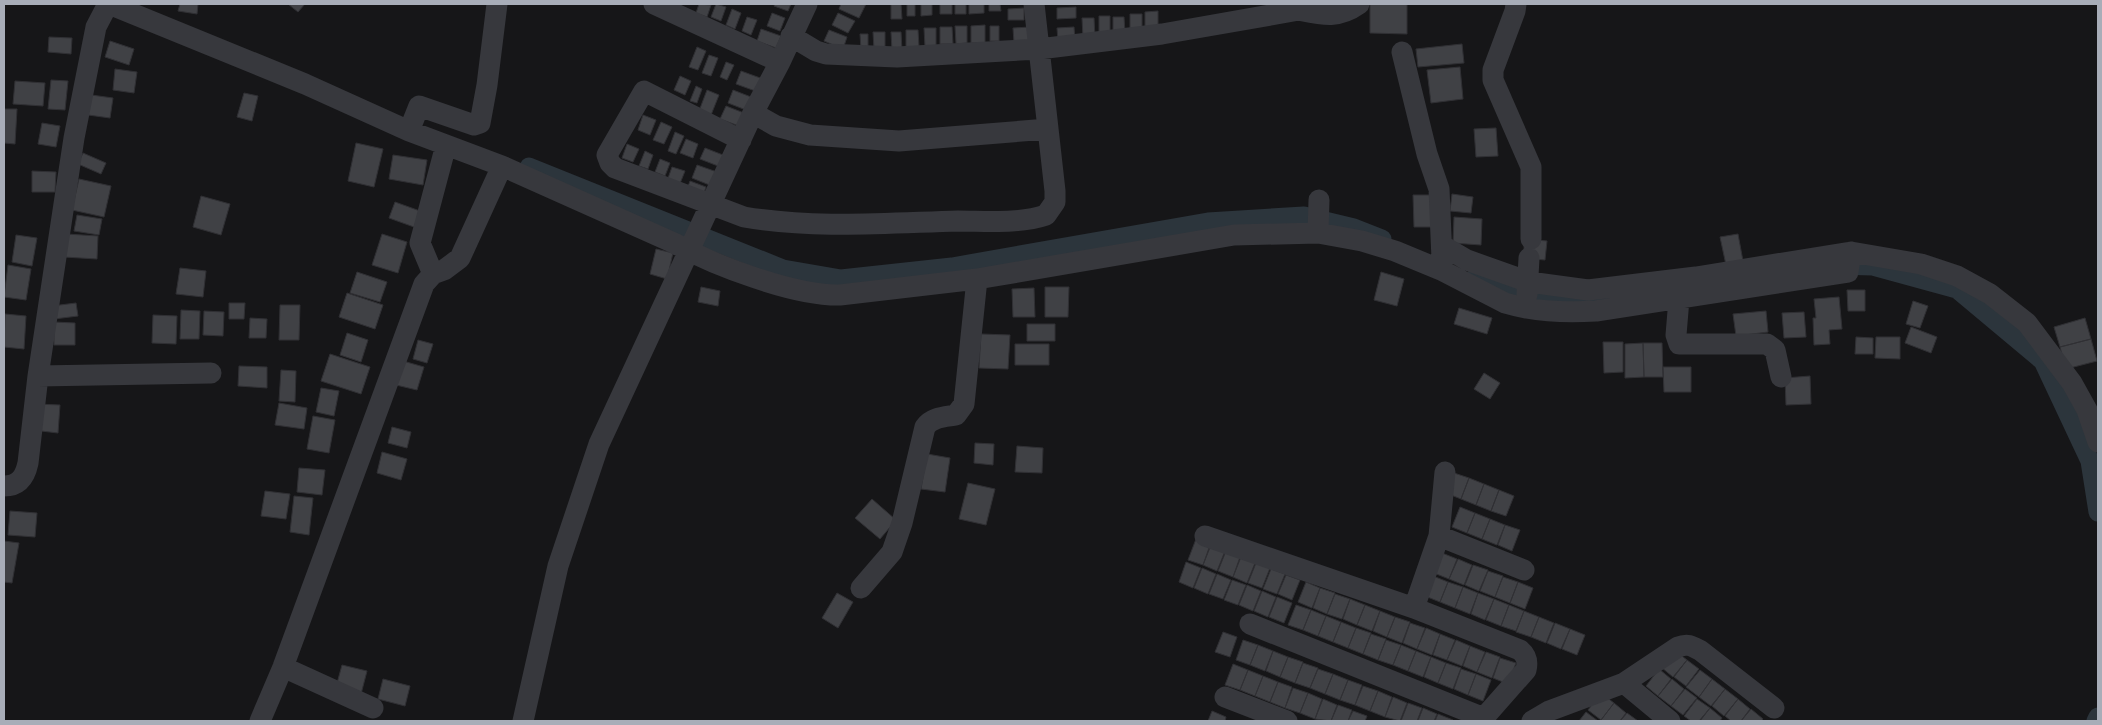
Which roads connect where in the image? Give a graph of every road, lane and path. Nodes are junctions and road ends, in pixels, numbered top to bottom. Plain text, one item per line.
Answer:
1 (108, 4) edge
2 (496, 4) edge
3 (654, 4) edge
4 (807, 4) edge
5 (1034, 4) edge
6 (1360, 4) edge
7 (1516, 4) edge
8 (1299, 7) edge
9 (791, 36) junction
10 (1039, 49) junction
11 (1402, 52) dead end
12 (780, 62) junction
13 (753, 113) junction
14 (412, 122) junction
15 (1048, 129) junction
16 (741, 140) junction
17 (446, 145) junction
18 (502, 166) junction
19 (709, 208) junction
20 (691, 246) junction
21 (1442, 259) junction
22 (1850, 259) junction
23 (433, 274) junction
24 (977, 279) junction
25 (1527, 295) junction
26 (1679, 299) junction
27 (211, 373) dead end
28 (38, 376) junction
29 (1781, 378) dead end
30 (2098, 442) edge
31 (1445, 472) dead end
32 (4, 486) edge
33 (1205, 536) dead end
34 (1439, 536) junction
35 (1524, 570) dead end
36 (862, 588) dead end
37 (1414, 608) junction
38 (1250, 624) dead end
39 (283, 667) junction
40 (1624, 683) junction
41 (1225, 697) dead end
42 (373, 708) dead end
43 (1774, 708) dead end
44 (1483, 720) edge
45 (1536, 720) edge
46 (260, 721) edge
47 (523, 721) edge
48 (1287, 721) edge
49 (1670, 721) edge

1 - 14 street
1 - 28 street
2 - 14 street
3 - 12 street
4 - 9 street
5 - 10 street
6 - 8 street
7 - 25 street
8 - 10 street
9 - 10 street
9 - 12 street
10 - 15 street
11 - 21 street
12 - 13 street
13 - 15 street
13 - 16 street
14 - 17 street
15 - 19 street
16 - 19 street
16 - 19 street
17 - 18 street
17 - 23 street
18 - 20 street
18 - 23 street
19 - 20 street
20 - 24 street
20 - 47 street
21 - 24 street
21 - 25 street
22 - 25 street
22 - 26 street
22 - 30 street
23 - 39 street
24 - 36 street
25 - 26 street
26 - 29 street
27 - 28 street
28 - 32 street
31 - 34 street
33 - 37 street
34 - 35 street
34 - 37 street
37 - 44 street
38 - 44 street
39 - 42 street
39 - 46 street
40 - 43 street
40 - 45 street
40 - 49 street
41 - 48 street

